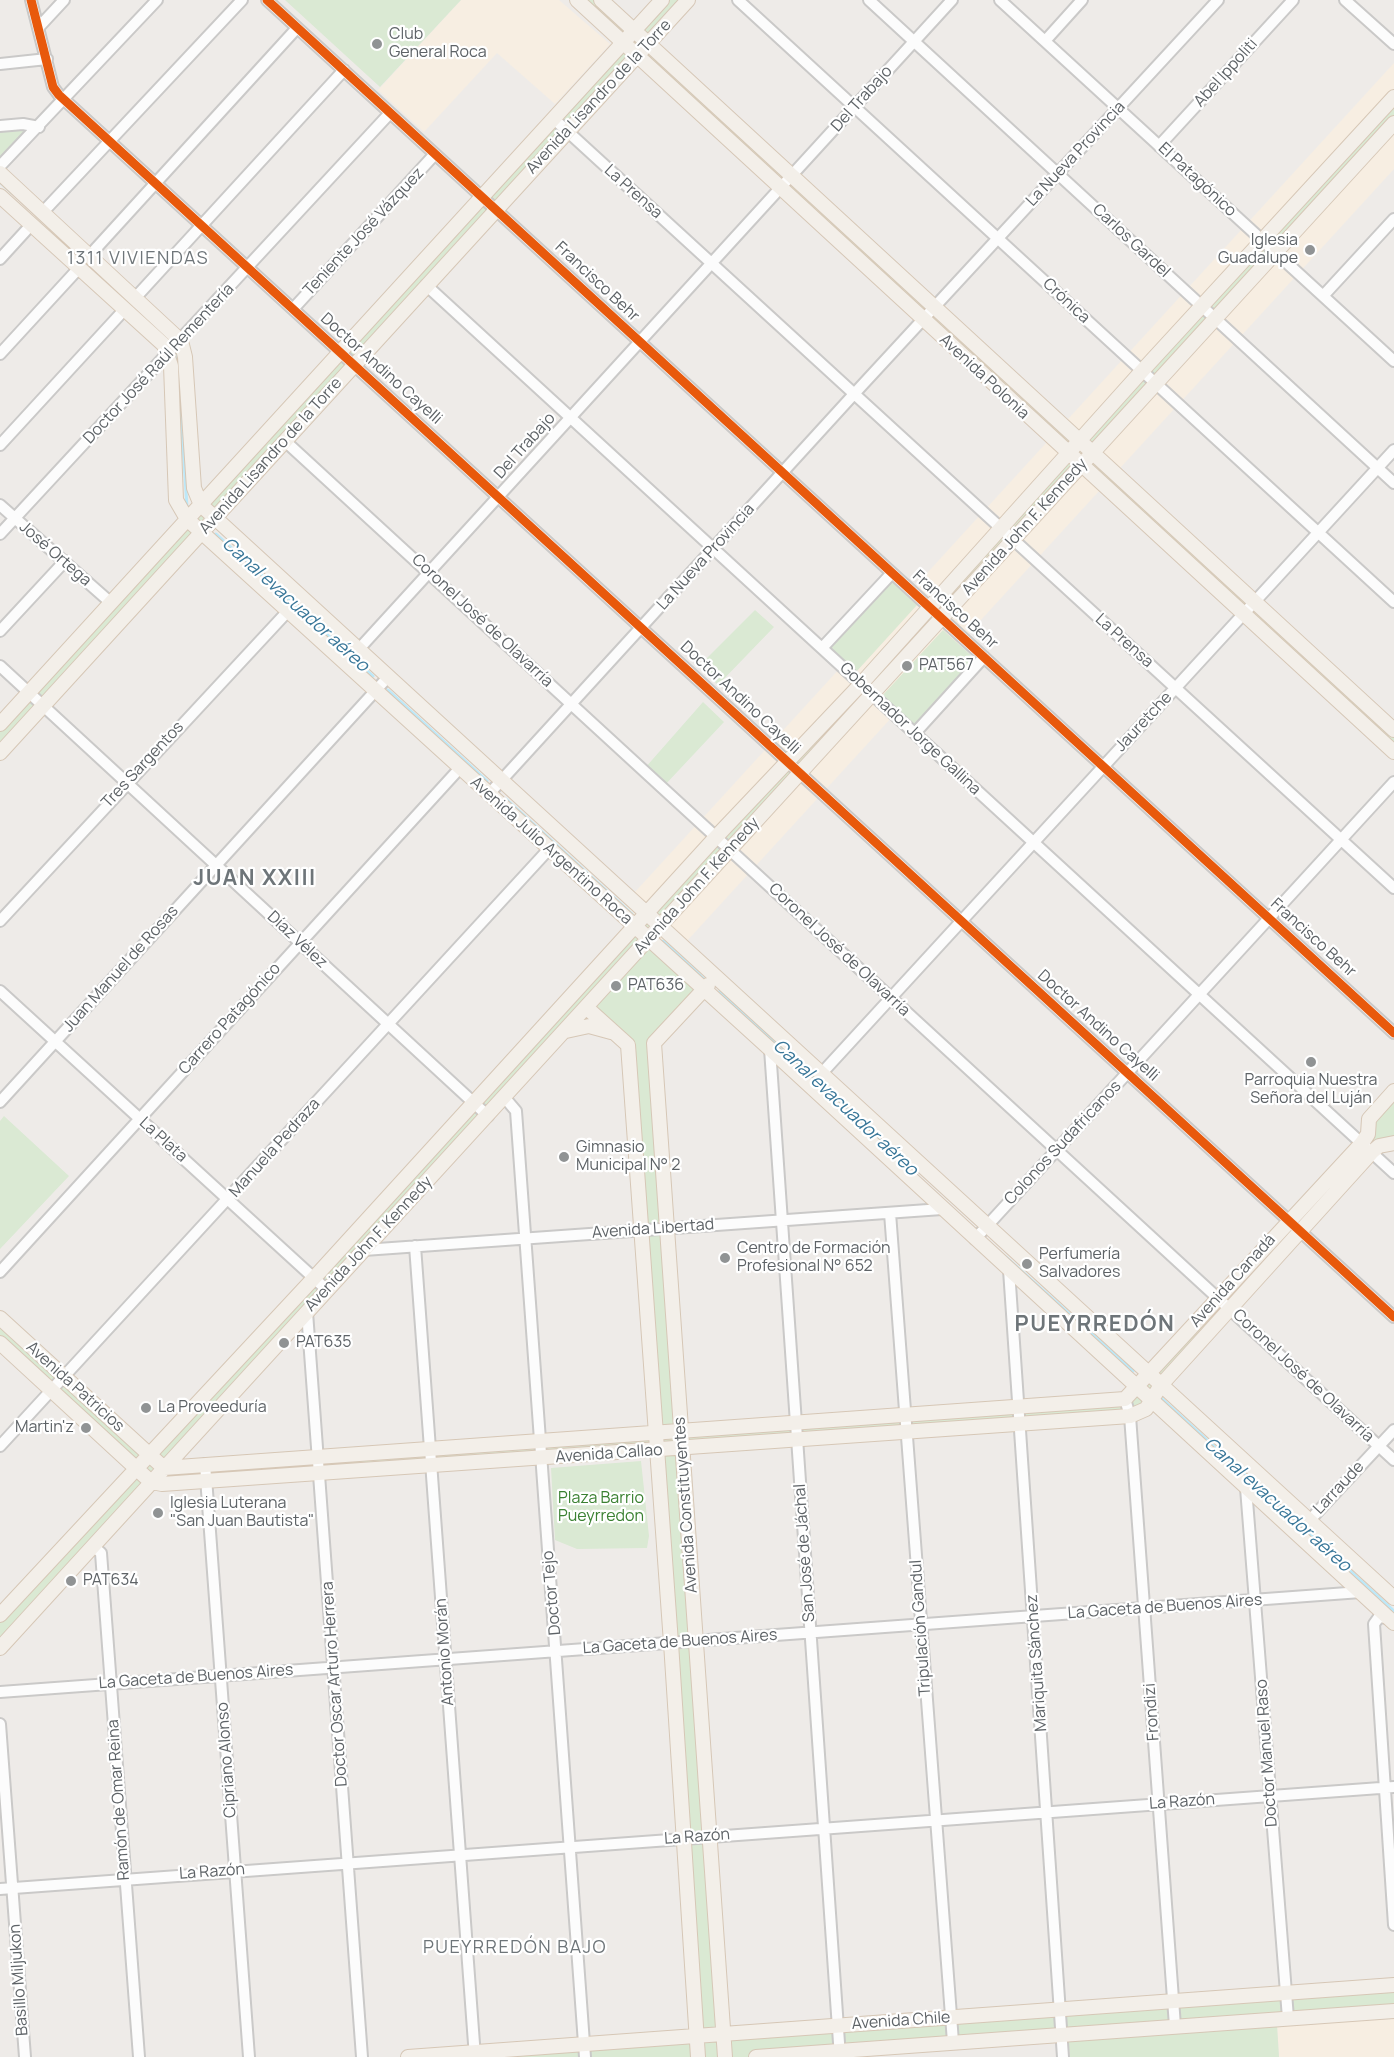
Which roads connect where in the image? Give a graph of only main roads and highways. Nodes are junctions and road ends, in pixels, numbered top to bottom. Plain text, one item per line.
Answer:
1 (577, 0) edge
2 (601, 0) edge
3 (662, 0) edge
4 (688, 0) edge
5 (634, 31) junction
6 (623, 43) junction
7 (648, 44) junction
8 (637, 56) junction
9 (1394, 97) edge
10 (1394, 123) edge
11 (0, 173) edge
12 (0, 196) edge
13 (1079, 440) junction
14 (1092, 452) junction
15 (1067, 453) junction
16 (1080, 466) junction
17 (201, 505) junction
18 (215, 518) junction
19 (187, 519) junction
20 (201, 532) junction
21 (0, 724) edge
22 (1394, 730) edge
23 (1394, 752) edge
24 (0, 753) edge
25 (646, 913) junction
26 (660, 926) junction
27 (634, 927) junction
28 (647, 939) junction
29 (716, 977) junction
30 (585, 983) junction
31 (703, 990) junction
32 (587, 1008) junction
33 (566, 1031) junction
34 (614, 1033) junction
35 (654, 1043) junction
36 (628, 1045) junction
37 (1394, 1091) edge
38 (1394, 1143) edge
39 (1367, 1148) junction
40 (0, 1318) edge
41 (0, 1343) edge
42 (1148, 1373) junction
43 (1161, 1385) junction
44 (1136, 1387) junction
45 (1150, 1400) junction
46 (680, 1431) junction
47 (655, 1433) junction
48 (681, 1449) junction
49 (657, 1450) junction
50 (151, 1455) junction
51 (164, 1468) junction
52 (138, 1470) junction
53 (151, 1482) junction
54 (1394, 1598) edge
55 (0, 1616) edge
56 (1391, 1620) edge
57 (2, 1642) edge
58 (1394, 1985) edge
59 (1394, 2011) edge
60 (724, 2034) junction
61 (697, 2036) junction
62 (585, 2050) edge
63 (475, 2054) edge
64 (839, 2054) edge
65 (408, 2057) edge
66 (698, 2057) edge
67 (725, 2057) edge
68 (756, 2057) edge

1 - 6 main road, Avenida Polonia
2 - 5 main road, Avenida Polonia
3 - 5 main road, Avenida Lisandro de la Torre
4 - 7 main road, Avenida Lisandro de la Torre
5 - 6 main road, Avenida Lisandro de la Torre
5 - 7 main road, Avenida Polonia
6 - 8 main road, Avenida Polonia
6 - 17 main road, Avenida Lisandro de la Torre
7 - 8 main road, Avenida Lisandro de la Torre
7 - 13 main road, Avenida Polonia
8 - 15 main road, Avenida Polonia
8 - 18 main road, Avenida Lisandro de la Torre
9 - 13 main road, Avenida John F. Kennedy
10 - 14 main road, Avenida John F. Kennedy
11 - 17 main road
12 - 19 main road, Avenida Julio Argentino Roca
13 - 14 main road, Avenida Polonia
13 - 15 main road, Avenida John F. Kennedy
14 - 16 main road, Avenida John F. Kennedy
14 - 22 main road, Avenida Polonia
15 - 16 main road, Avenida Polonia
15 - 25 main road, Avenida John F. Kennedy
16 - 23 main road, Avenida Polonia
16 - 26 main road, Avenida John F. Kennedy
17 - 18 main road, Avenida Julio Argentino Roca
17 - 19 main road, Avenida Lisandro de la Torre
18 - 20 main road, Avenida Lisandro de la Torre
18 - 25 main road, Avenida Julio Argentino Roca
19 - 20 main road, Avenida Julio Argentino Roca
19 - 21 main road, Avenida Lisandro de la Torre
20 - 24 main road, Avenida Lisandro de la Torre
20 - 27 main road, Avenida Julio Argentino Roca
25 - 26 main road, Avenida Julio Argentino Roca
25 - 27 main road, Avenida John F. Kennedy
26 - 28 main road, Avenida John F. Kennedy
26 - 29 main road, Avenida Julio Argentino Roca
27 - 28 main road, Avenida Julio Argentino Roca
27 - 30 main road, Avenida John F. Kennedy
28 - 31 main road, Avenida Julio Argentino Roca
28 - 32 main road, Avenida John F. Kennedy
29 - 31 main road
29 - 42 main road, Avenida Julio Argentino Roca
30 - 32 main road
30 - 50 main road, Avenida John F. Kennedy
31 - 35 main road
31 - 44 main road, Avenida Julio Argentino Roca
32 - 33 main road, Avenida John F. Kennedy
32 - 34 main road
33 - 34 main road
33 - 51 main road, Avenida John F. Kennedy
34 - 36 main road
35 - 36 main road
35 - 46 main road, Avenida Constituyentes
36 - 47 main road, Avenida Constituyentes
37 - 39 main road, Avenida Canadá
38 - 39 main road, Avenida Canadá
39 - 42 main road, Avenida Canadá
39 - 43 main road, Avenida Canadá
40 - 50 main road, Avenida Patricios
41 - 52 main road, Avenida Patricios
42 - 43 main road, Avenida Julio Argentino Roca
42 - 44 main road, Avenida Canadá
43 - 45 main road, Avenida Canadá
43 - 54 main road, Avenida Julio Argentino Roca
44 - 45 main road, Avenida Julio Argentino Roca
44 - 46 main road, Avenida Callao
45 - 48 main road, Avenida Callao
45 - 56 main road, Avenida Julio Argentino Roca
46 - 47 main road, Avenida Callao
46 - 48 main road, Avenida Constituyentes
47 - 49 main road, Avenida Constituyentes
47 - 51 main road, Avenida Callao
48 - 49 main road, Avenida Callao
48 - 60 main road, Avenida Constituyentes
49 - 53 main road, Avenida Callao
49 - 61 main road, Avenida Constituyentes
50 - 51 main road
50 - 52 main road, Avenida John F. Kennedy
51 - 53 main road, Avenida John F. Kennedy
52 - 53 main road
52 - 55 main road, Avenida John F. Kennedy
53 - 57 main road, Avenida John F. Kennedy
58 - 60 main road, Avenida Chile
59 - 64 main road, Avenida Chile
60 - 61 main road, Avenida Chile
60 - 67 main road, Avenida Constituyentes
61 - 62 main road, Avenida Chile
61 - 66 main road, Avenida Constituyentes
62 - 63 main road, Avenida Chile
63 - 65 main road, Avenida Chile
64 - 68 main road, Avenida Chile

